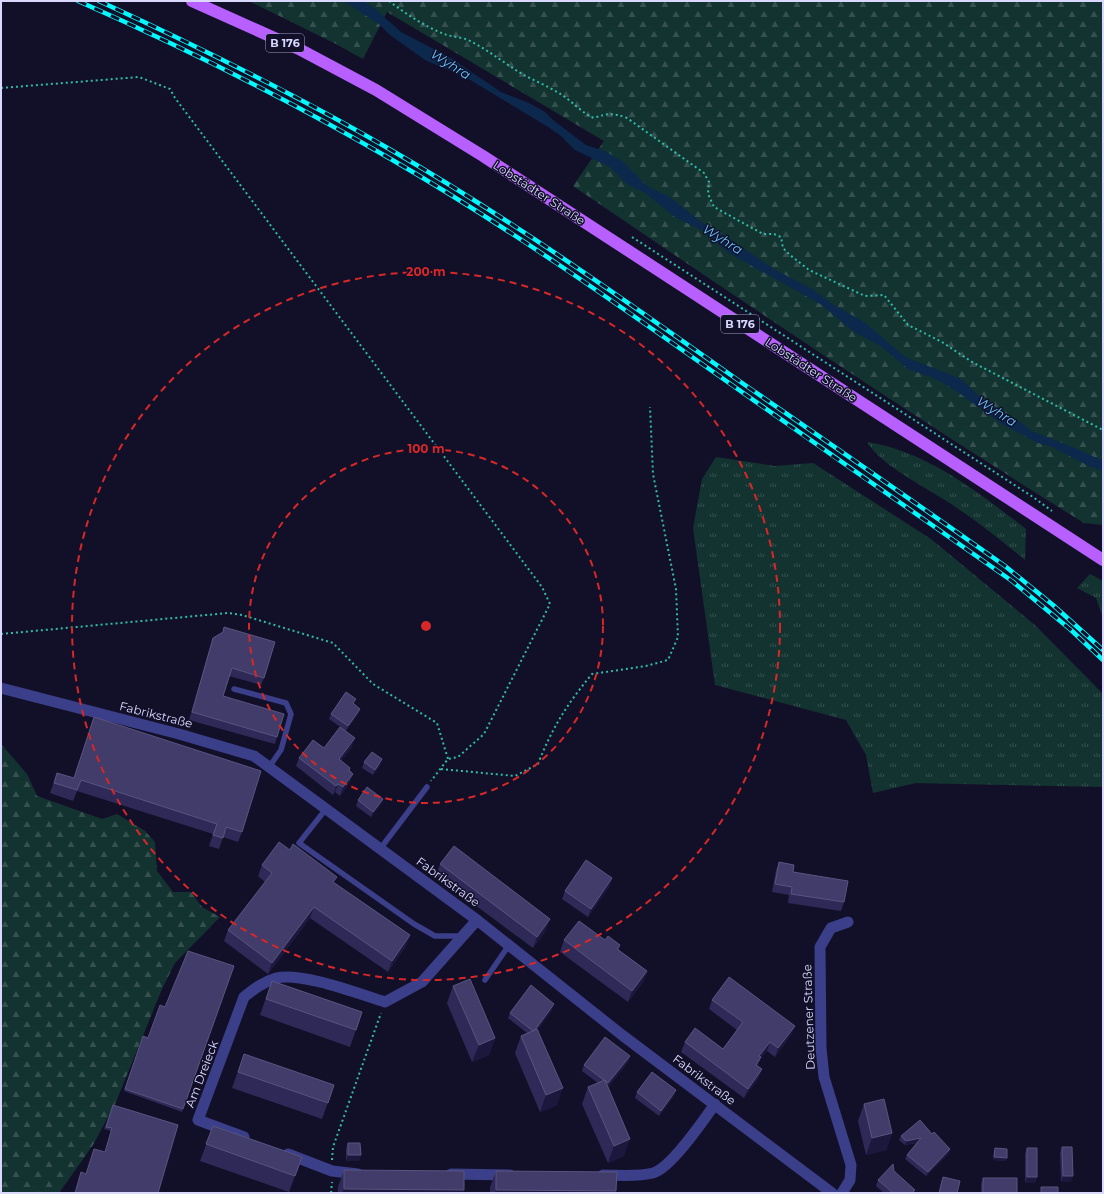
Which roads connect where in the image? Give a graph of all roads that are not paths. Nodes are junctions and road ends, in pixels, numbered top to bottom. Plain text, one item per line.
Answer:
1 (192, 1) edge
2 (1103, 560) edge
3 (1, 688) edge
4 (234, 689) dead end
5 (269, 767) junction
6 (427, 787) road end
7 (326, 809) junction
8 (380, 848) junction
9 (477, 920) junction
10 (848, 922) dead end
11 (463, 936) junction
12 (509, 945) junction
13 (485, 980) dead end
14 (715, 1104) junction
15 (258, 1142) edge
16 (280, 1151) edge
17 (368, 1174) edge
18 (436, 1174) edge
19 (520, 1175) edge
20 (590, 1175) edge
21 (832, 1193) edge
22 (842, 1193) edge

1 - 2 main road, Lobstädter Straße / B 176
3 - 5 street, Fabrikstraße
4 - 5 lane
5 - 7 street, Fabrikstraße
6 - 8 lane
7 - 8 street, Fabrikstraße
7 - 11 lane
8 - 9 street, Fabrikstraße
9 - 11 street
9 - 12 street, Fabrikstraße
10 - 22 street, Deutzener Straße
11 - 15 street, Am Dreieck
12 - 13 lane
12 - 14 street, Fabrikstraße
14 - 20 street
14 - 21 street, Fabrikstraße
16 - 17 street
18 - 19 street

